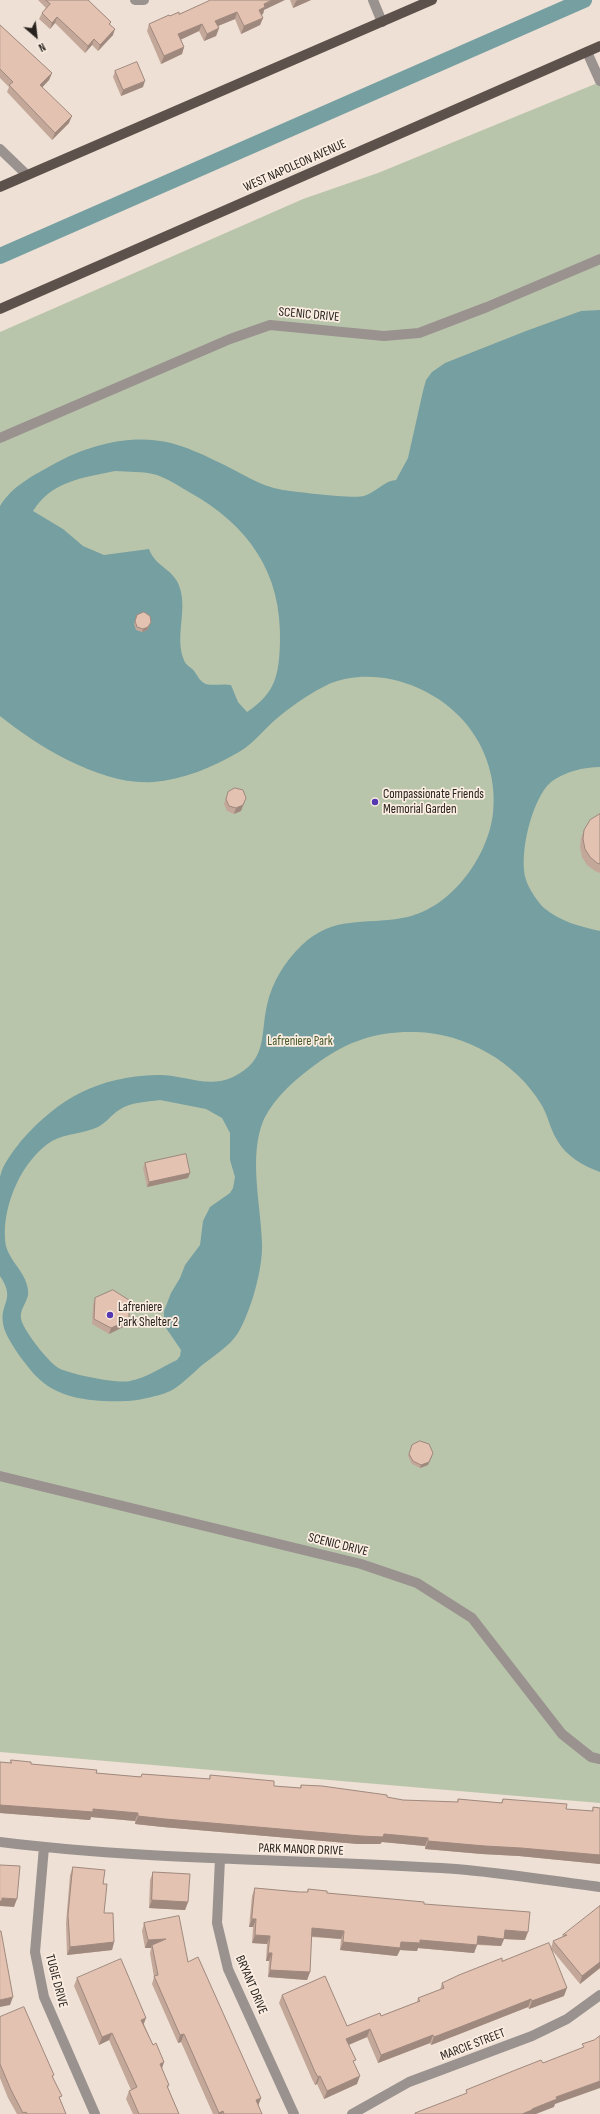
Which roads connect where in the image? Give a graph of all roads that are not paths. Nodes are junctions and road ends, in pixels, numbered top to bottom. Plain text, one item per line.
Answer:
1 (135, 0) edge
2 (144, 0) edge
3 (374, 0) edge
4 (432, 0) edge
5 (382, 22) junction
6 (600, 46) edge
7 (587, 52) junction
8 (600, 81) edge
9 (0, 149) edge
10 (27, 175) junction
11 (0, 187) edge
12 (600, 259) edge
13 (0, 309) edge
14 (0, 438) edge
15 (0, 1476) edge
16 (600, 1759) edge
17 (0, 1842) edge
18 (44, 1847) junction
19 (220, 1859) junction
20 (600, 1887) edge
21 (600, 1995) edge
22 (95, 2114) edge
23 (294, 2114) edge
24 (352, 2114) edge

1 - 2 street
3 - 5 street
4 - 5 main road
5 - 10 main road
6 - 7 main road, WEST NAPOLEON AVENUE
7 - 8 street
7 - 13 main road, WEST NAPOLEON AVENUE
9 - 10 street
10 - 11 main road
12 - 14 street, SCENIC DRIVE
15 - 16 street, SCENIC DRIVE
17 - 18 street, PARK MANOR DRIVE
18 - 19 street, PARK MANOR DRIVE
18 - 22 street, TUGIE DRIVE
19 - 20 street, PARK MANOR DRIVE
19 - 23 street, BRYANT DRIVE
21 - 24 street, MARCIE STREET

